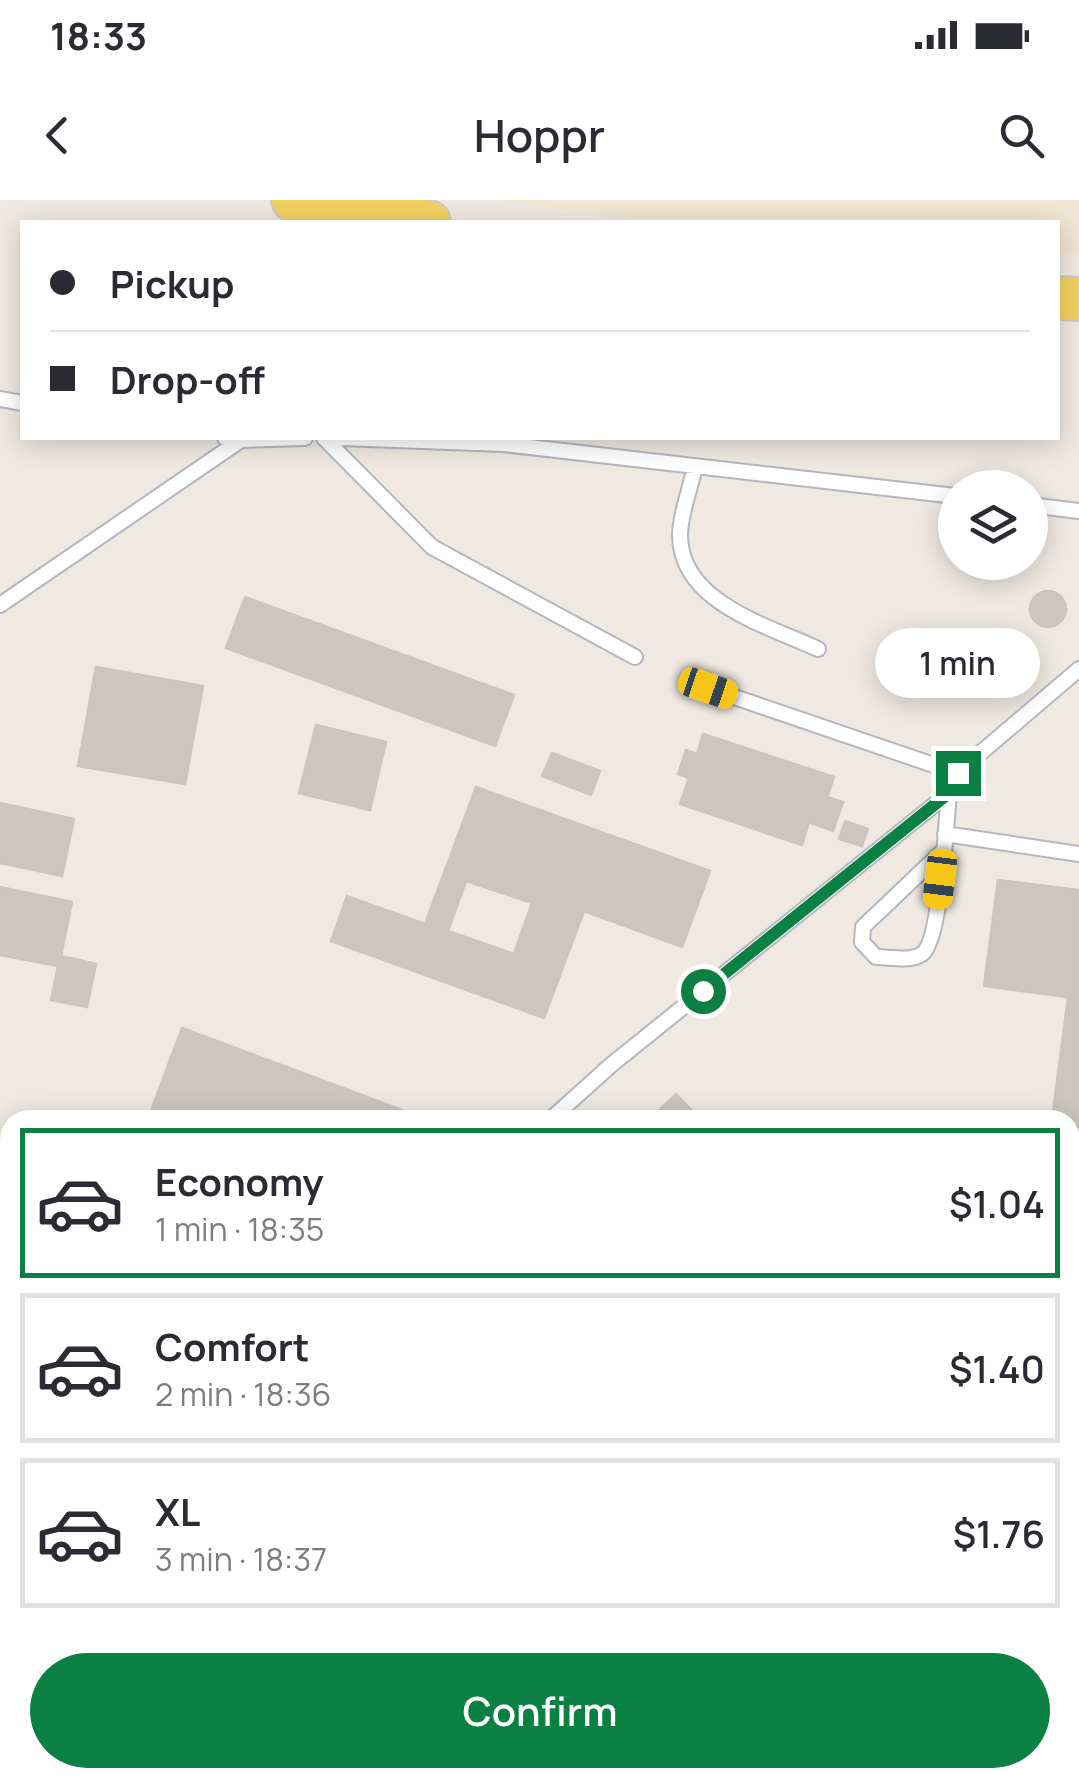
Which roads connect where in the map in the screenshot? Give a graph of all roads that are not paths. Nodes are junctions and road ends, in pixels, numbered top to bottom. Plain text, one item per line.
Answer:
1 (293, 200) edge
2 (417, 220) edge
3 (232, 440) edge
4 (326, 440) edge
5 (395, 440) edge
6 (696, 466) junction
7 (938, 494) edge
8 (1048, 507) edge
9 (1079, 510) edge
10 (0, 605) edge
11 (818, 649) dead end
12 (635, 656) dead end
13 (1079, 669) edge
14 (708, 688) dead end
15 (958, 773) junction
16 (949, 793) junction
17 (945, 842) junction
18 (1079, 854) edge
19 (561, 1110) edge

1 - 2 main road
3 - 10 lane
4 - 12 lane
5 - 6 lane
6 - 7 lane
6 - 11 lane
8 - 9 lane
13 - 15 lane
14 - 15 lane
15 - 16 lane
16 - 17 lane
16 - 19 lane
17 - 17 lane
17 - 18 lane

